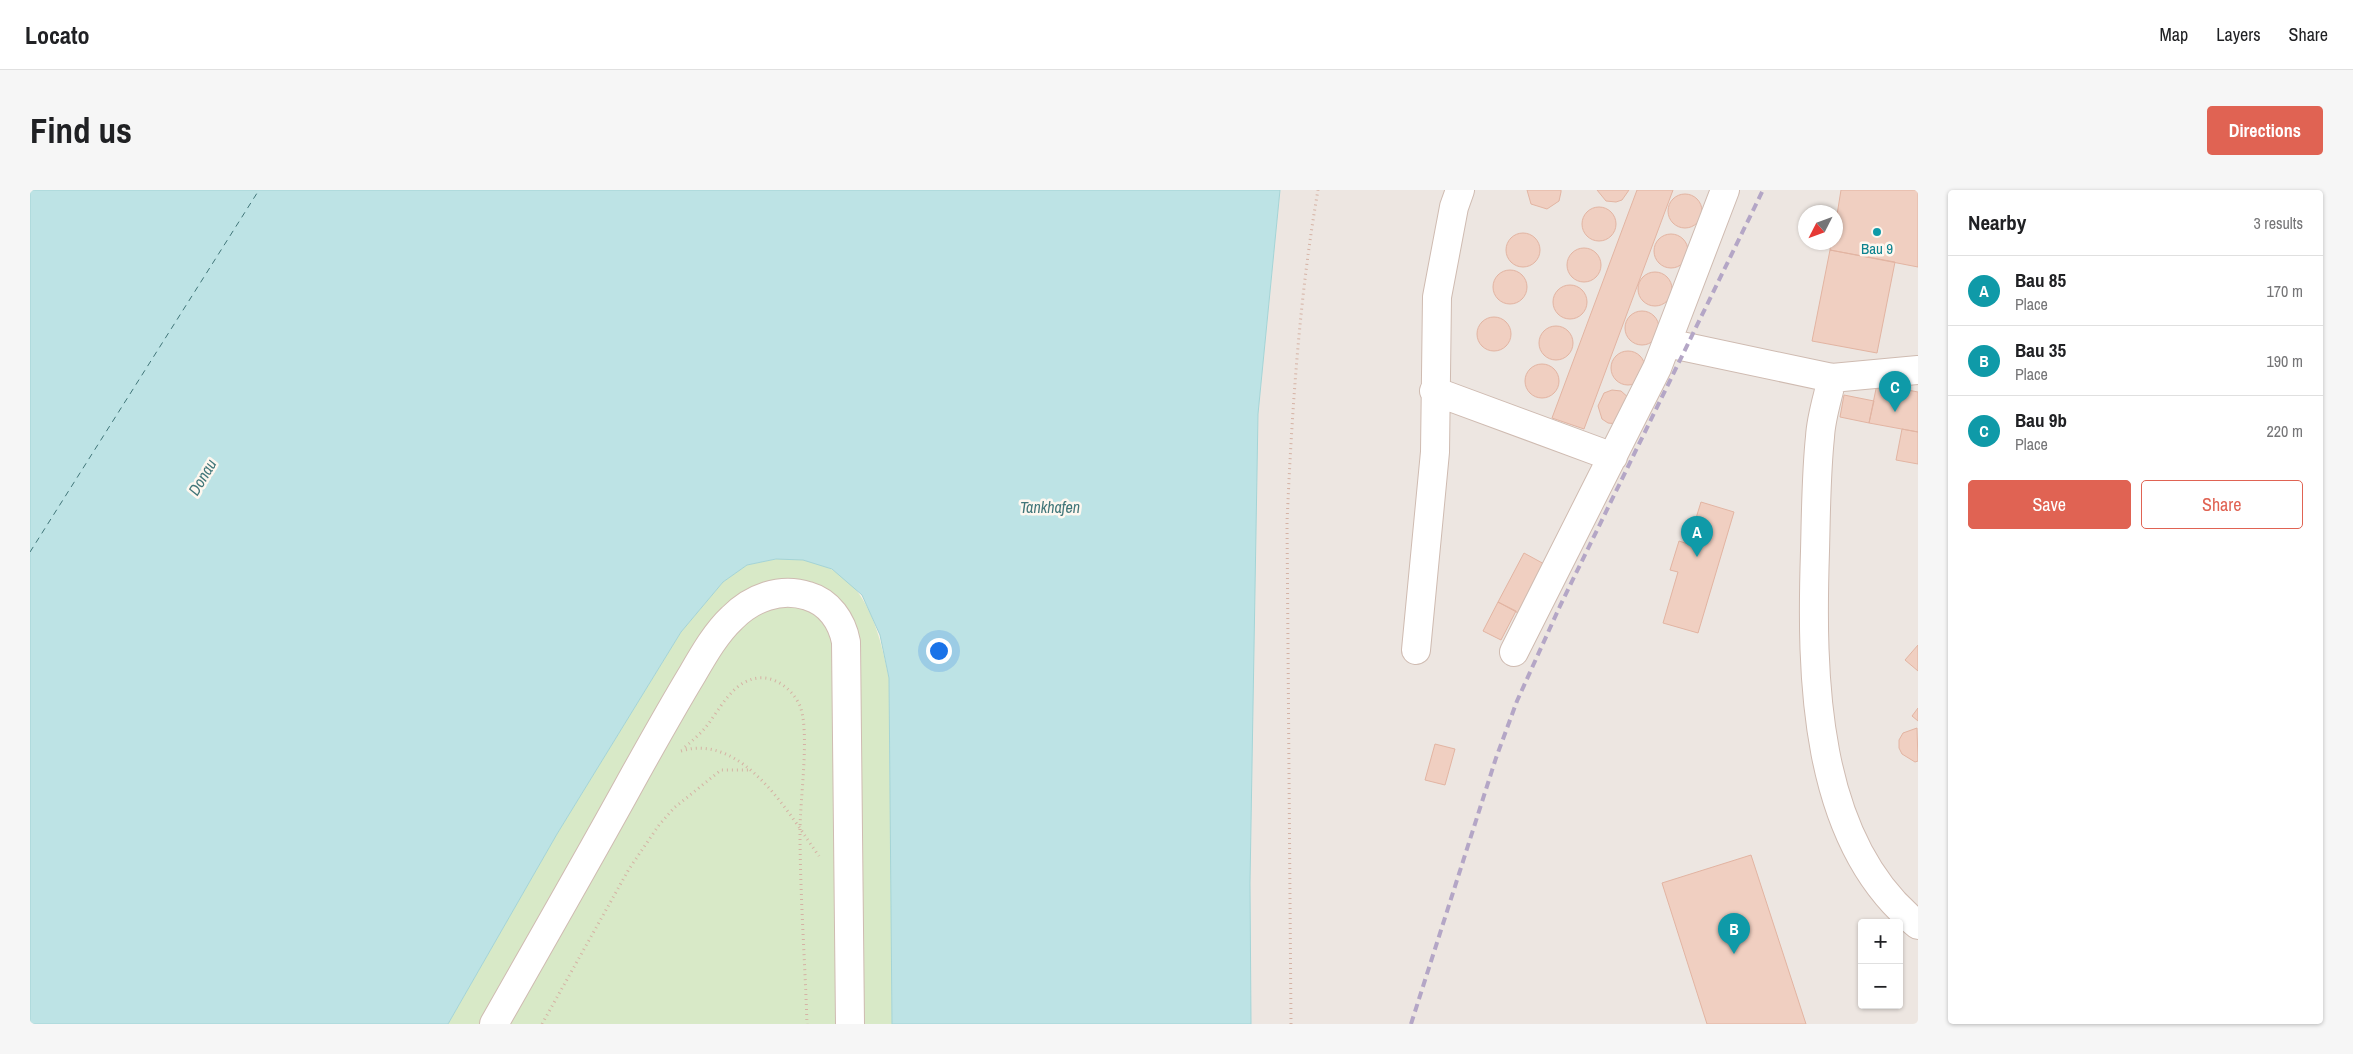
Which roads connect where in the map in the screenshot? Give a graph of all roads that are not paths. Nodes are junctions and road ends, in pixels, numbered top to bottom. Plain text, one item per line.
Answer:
1 (1460, 190) edge
2 (1725, 190) edge
3 (1667, 343) junction
4 (1918, 370) edge
5 (1832, 378) junction
6 (1434, 391) junction
7 (1613, 457) junction
8 (1416, 650) dead end
9 (1514, 652) dead end
10 (1918, 925) edge
11 (494, 1024) edge
12 (850, 1024) edge

1 - 6 lane
2 - 3 lane
3 - 5 lane
3 - 7 lane
4 - 5 lane
5 - 10 lane
6 - 7 lane
6 - 8 lane
7 - 9 lane
11 - 12 lane

